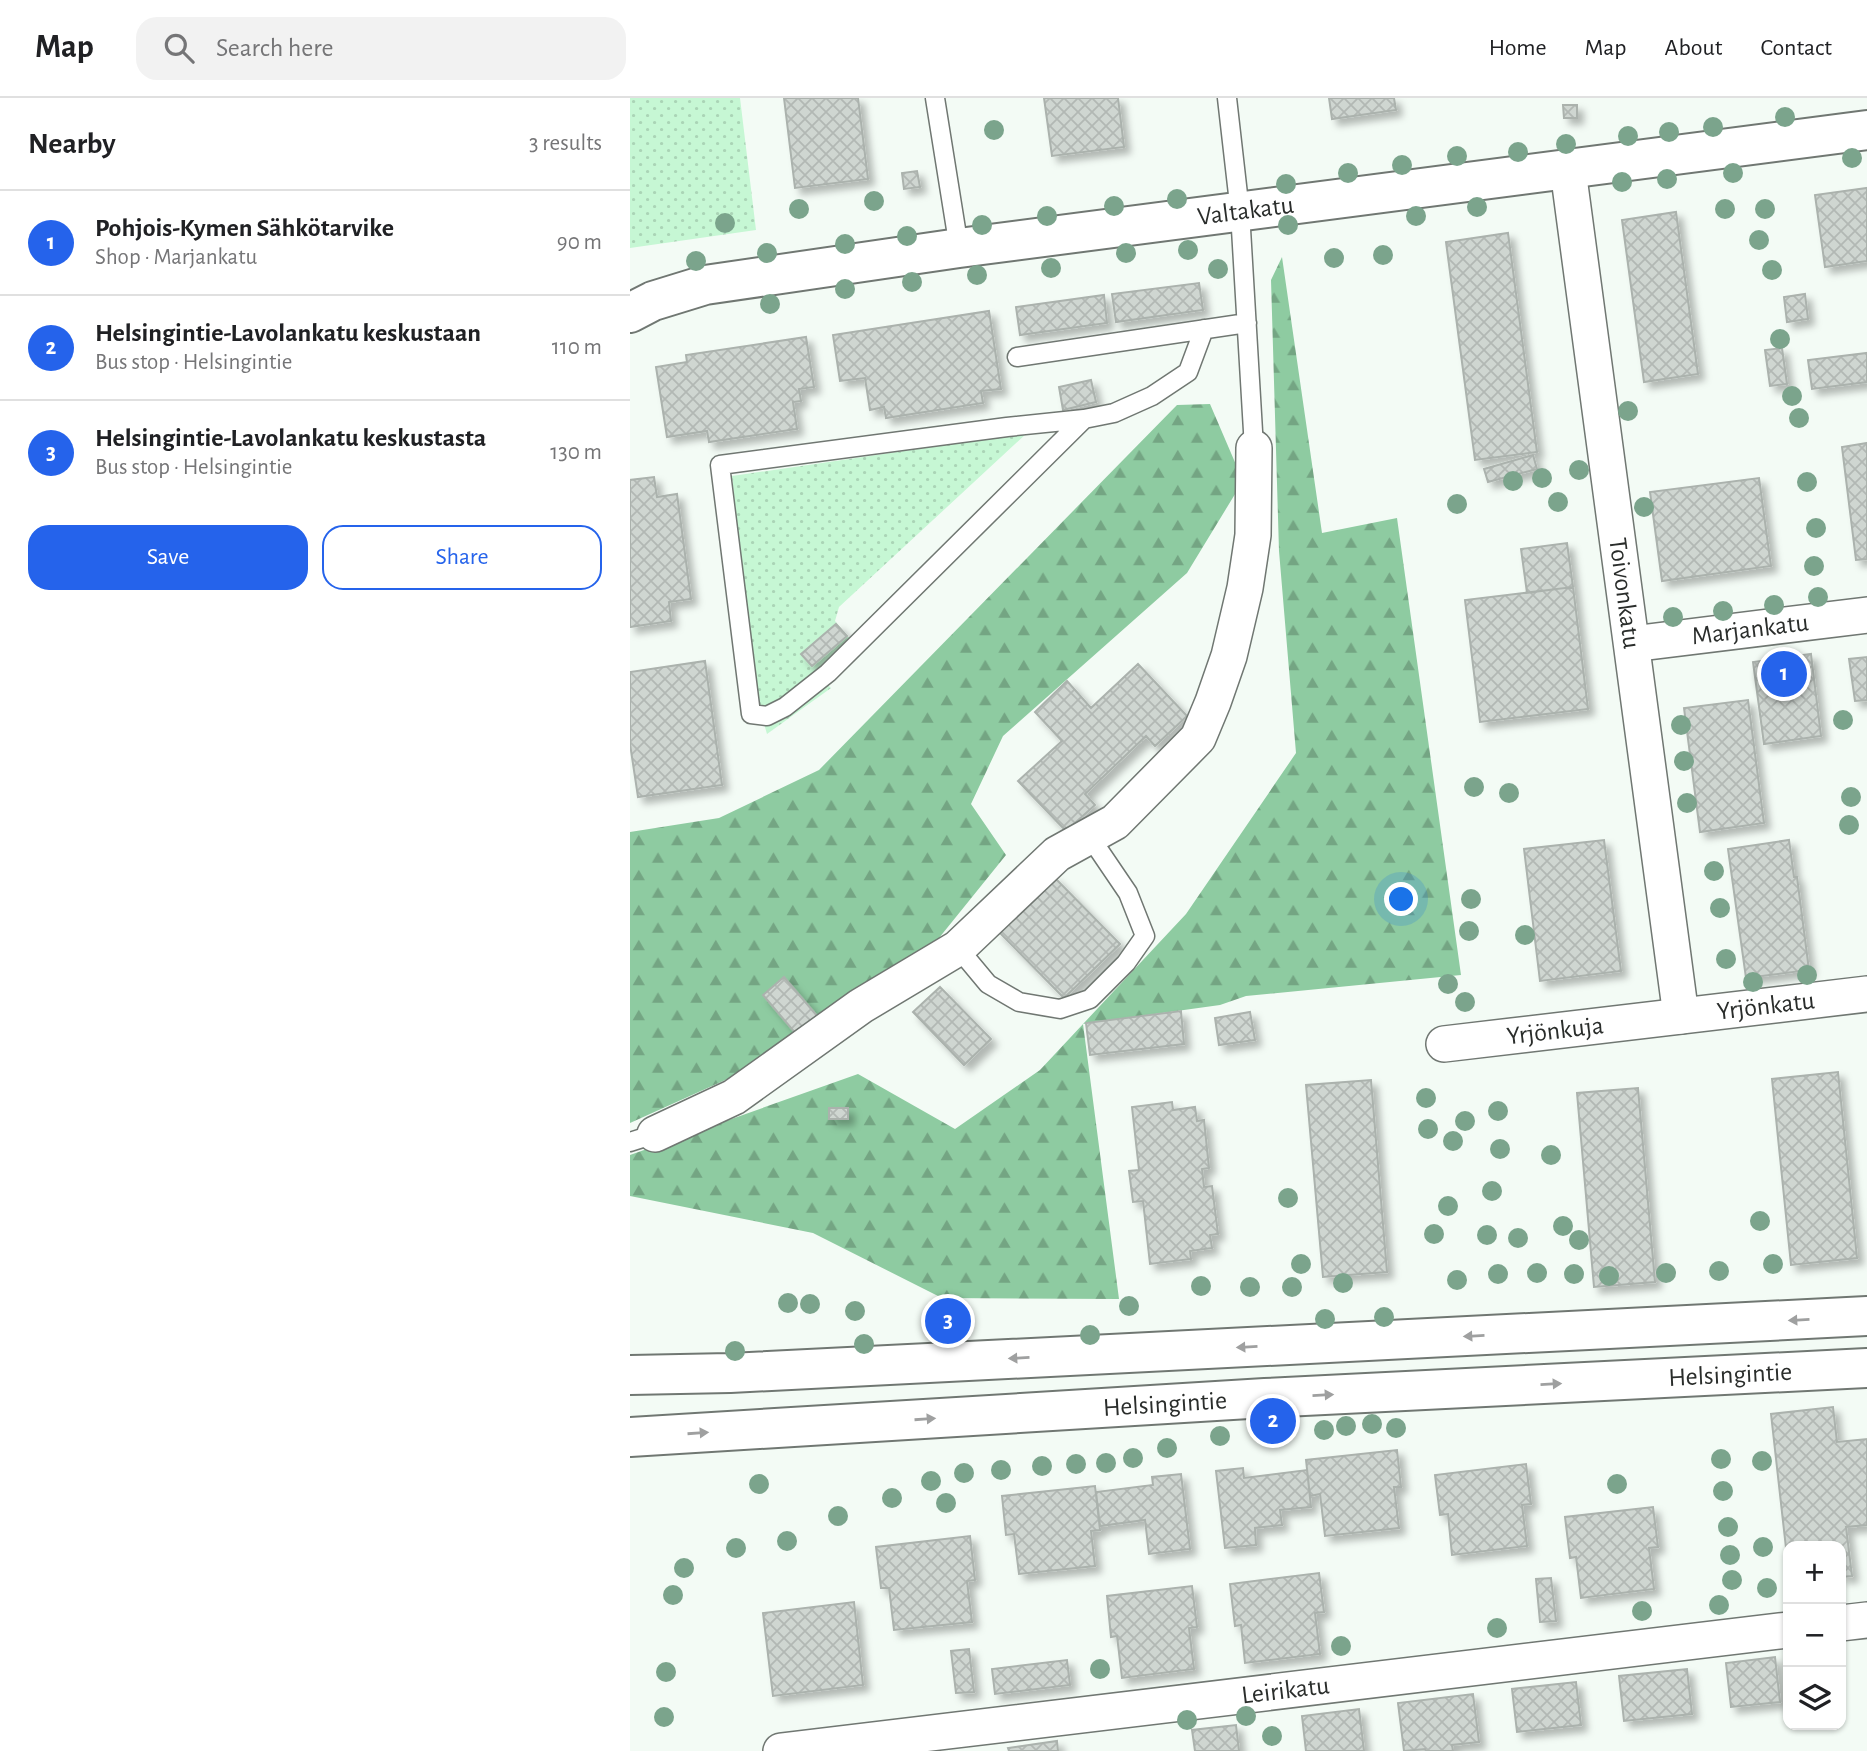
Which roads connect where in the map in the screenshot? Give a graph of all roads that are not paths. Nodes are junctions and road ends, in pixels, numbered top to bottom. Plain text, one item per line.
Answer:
1 (935, 98) edge
2 (1227, 98) edge
3 (1867, 130) edge
4 (1568, 170) junction
5 (1240, 212) junction
6 (959, 248) junction
7 (630, 313) edge
8 (1247, 323) junction
9 (1204, 329) junction
10 (1017, 357) dead end
11 (1084, 419) junction
12 (1254, 448) joint
13 (1867, 615) edge
14 (1632, 644) junction
15 (1090, 837) junction
16 (958, 948) junction
17 (1867, 994) edge
18 (1673, 1017) junction
19 (1444, 1044) dead end
20 (643, 1138) edge
21 (1867, 1316) edge
22 (1867, 1368) edge
23 (630, 1375) edge
24 (630, 1437) edge
25 (1867, 1620) edge
26 (1846, 1622) edge
27 (1783, 1631) edge
28 (990, 1739) edge
29 (780, 1751) edge

1 - 6 lane
2 - 5 lane
3 - 4 main road, Valtakatu
4 - 5 main road, Valtakatu
4 - 14 street, Toivonkatu
5 - 6 main road, Valtakatu
5 - 8 lane
6 - 7 main road, Valtakatu
8 - 9 lane
8 - 12 lane
9 - 10 lane
9 - 11 lane
11 - 11 lane
12 - 15 street
13 - 14 street, Marjankatu
14 - 18 street, Toivonkatu
15 - 16 street
15 - 16 lane
16 - 20 street
17 - 18 street, Yrjönkatu
18 - 19 street, Yrjönkuja
21 -> 23 main road, Helsingintie
24 -> 22 main road, Helsingintie
25 - 26 street
27 - 28 street, Leirikatu
28 - 29 street, Leirikatu

